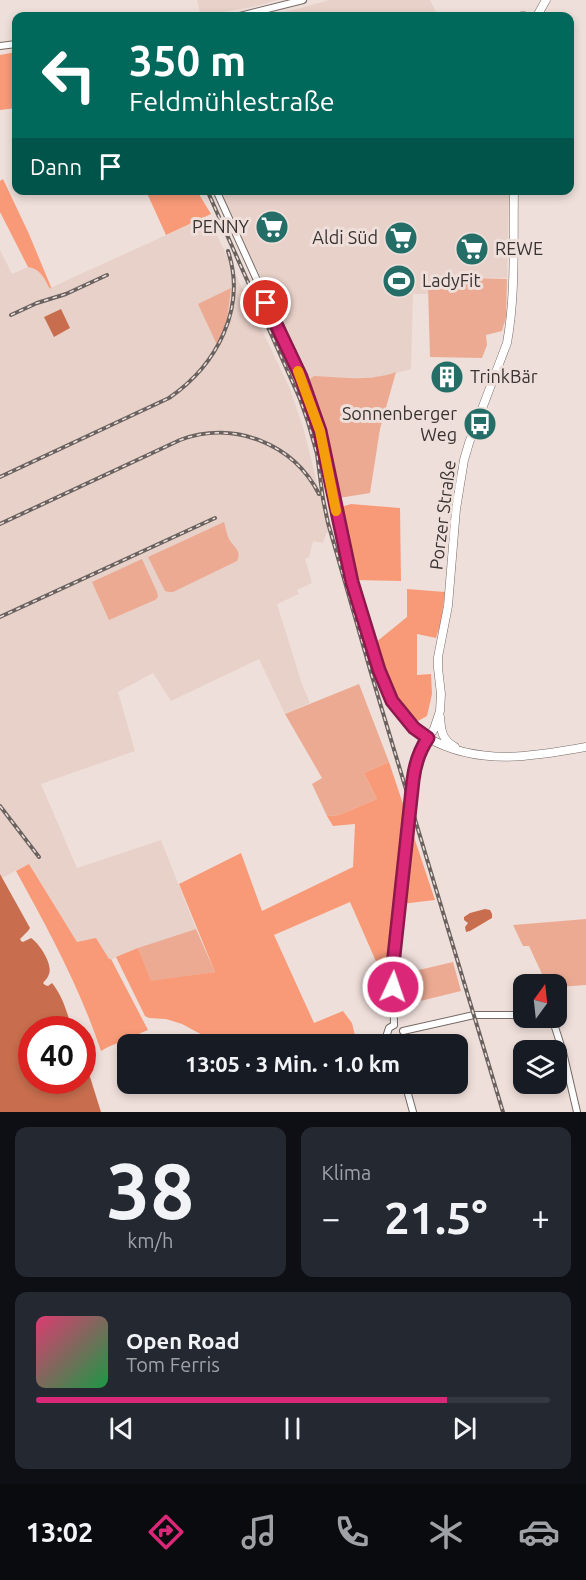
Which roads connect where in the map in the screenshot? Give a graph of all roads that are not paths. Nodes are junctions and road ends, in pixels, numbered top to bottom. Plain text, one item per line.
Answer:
1 (303, 0) edge
2 (256, 12) edge
3 (218, 195) edge
4 (514, 195) edge
5 (440, 715) junction
6 (428, 738) junction
7 (586, 747) edge
8 (464, 752) junction
9 (513, 1015) edge
10 (394, 1025) junction
11 (555, 1028) edge
12 (402, 1030) junction
13 (387, 1034) edge
14 (402, 1034) edge
15 (408, 1094) edge
16 (412, 1112) edge
17 (577, 1112) edge

1 - 2 street
3 - 6 street
4 - 5 main road, Porzer Straße
5 - 6 main road, Porzer Straße
5 - 8 main road
6 - 8 main road
6 - 10 street
7 - 8 main road
9 - 12 street
10 - 12 street
10 - 13 street
11 - 17 street
12 - 14 street
15 - 16 street

